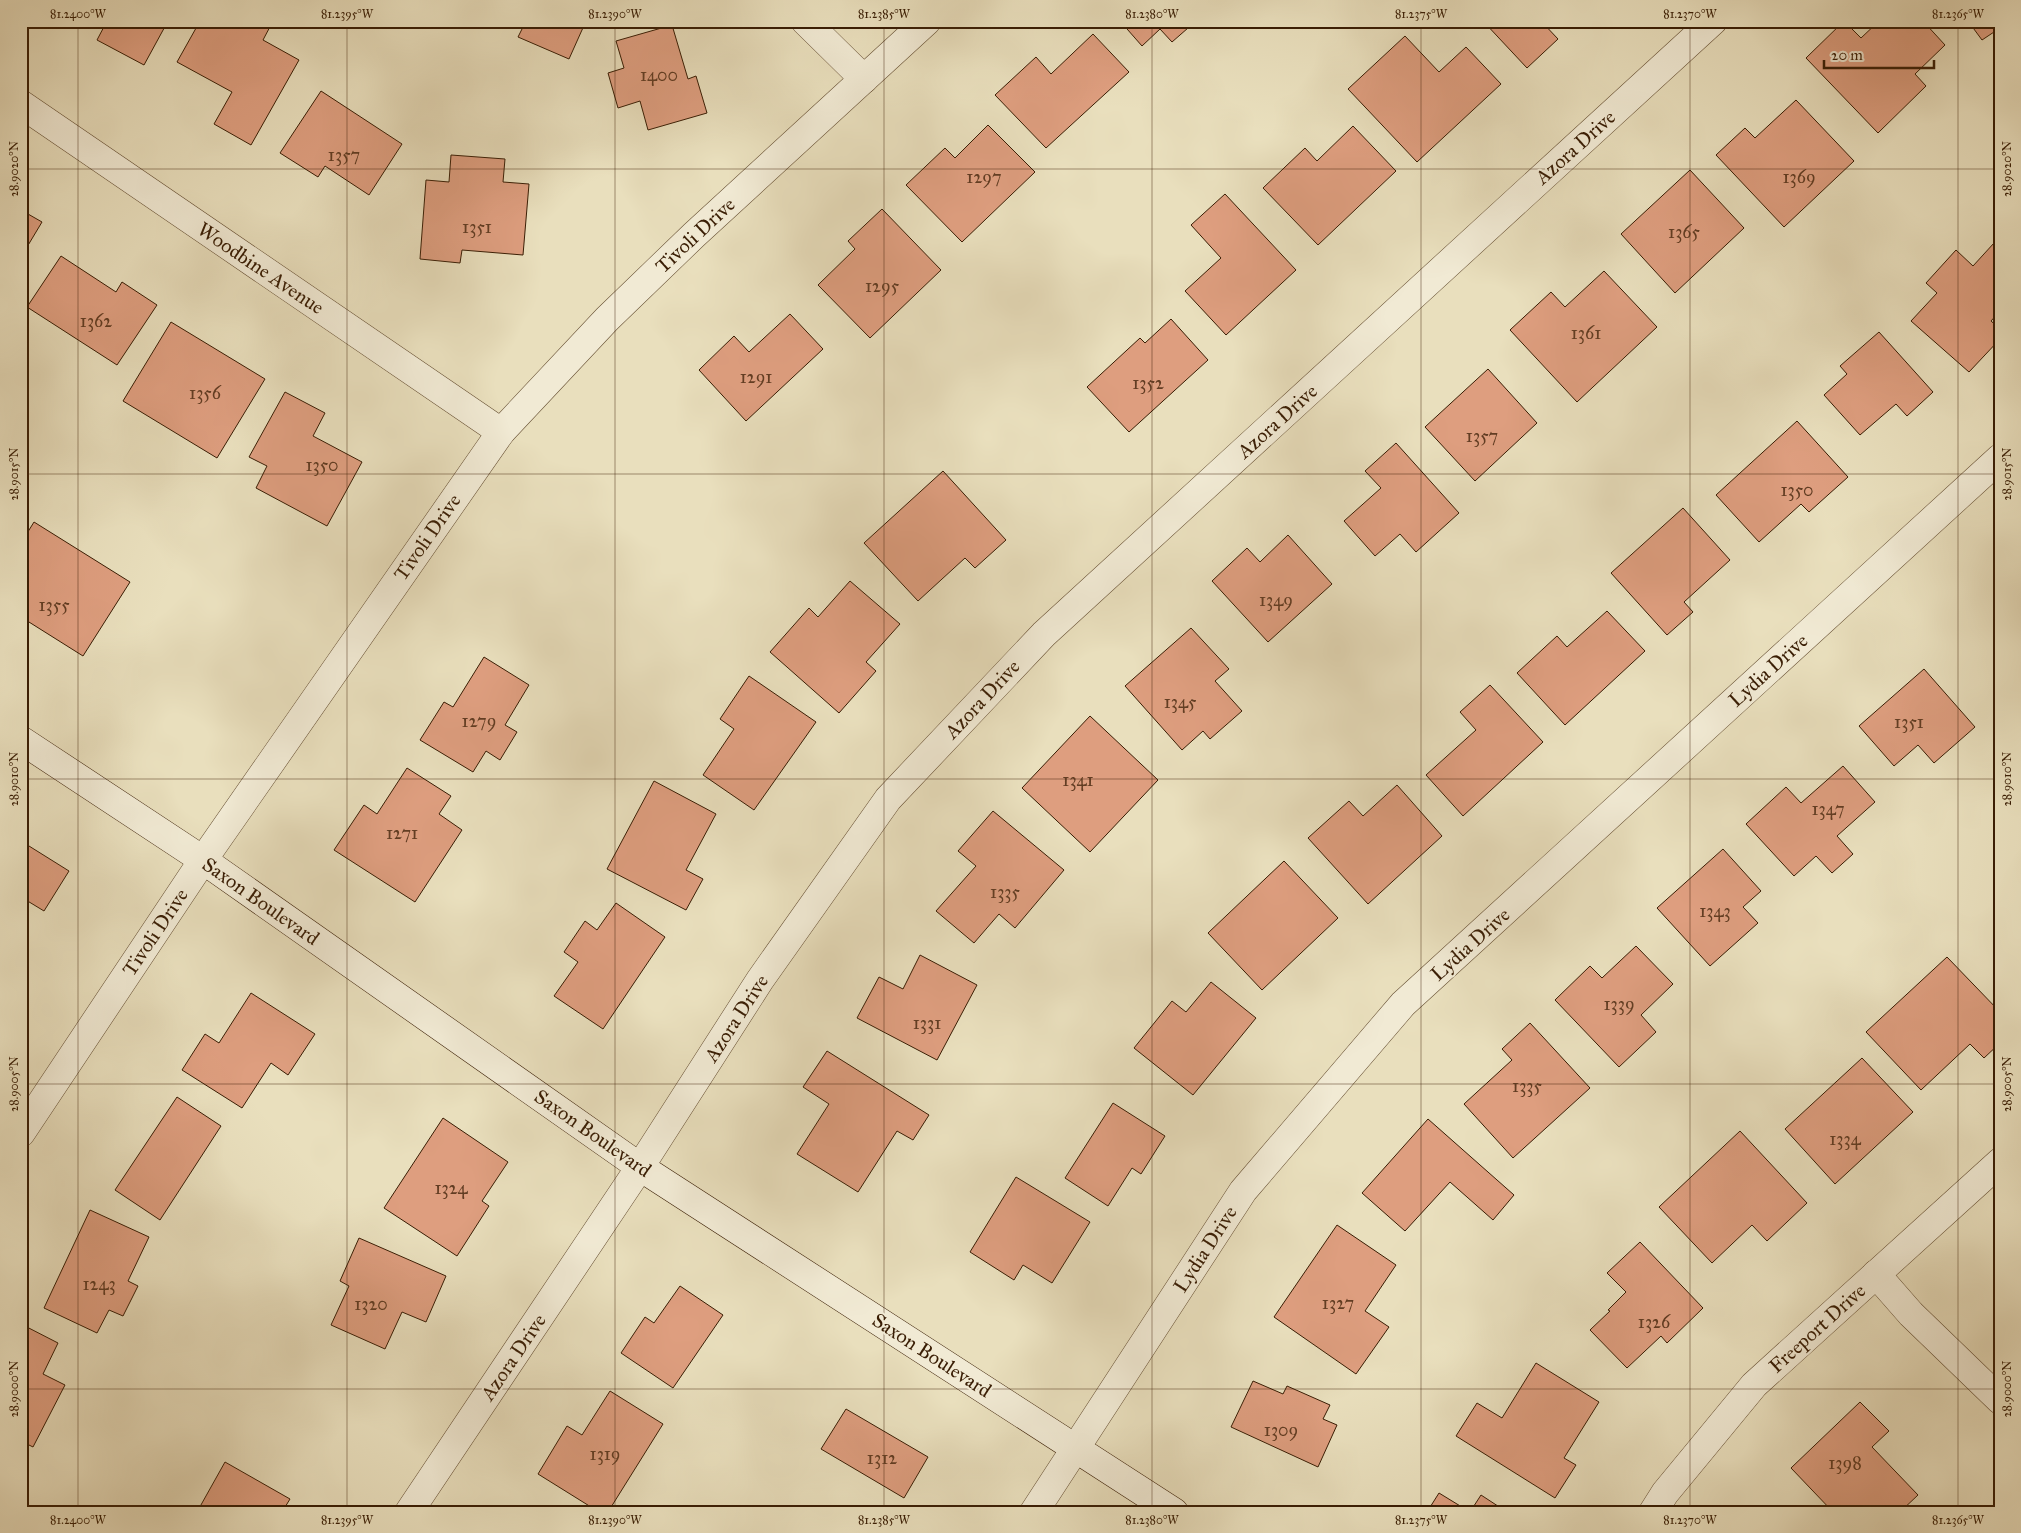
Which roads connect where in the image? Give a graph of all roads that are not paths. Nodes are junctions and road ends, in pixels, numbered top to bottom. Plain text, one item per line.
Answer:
1 (805, 21) edge
2 (927, 21) edge
3 (1713, 21) edge
4 (864, 79) junction
5 (21, 104) edge
6 (501, 432) junction
7 (2000, 458) edge
8 (21, 740) edge
9 (203, 860) junction
10 (21, 1133) edge
11 (2000, 1162) edge
12 (640, 1167) junction
13 (1876, 1274) junction
14 (2000, 1400) edge
15 (1076, 1448) junction
16 (409, 1512) edge
17 (1034, 1512) edge
18 (1174, 1512) edge
19 (1653, 1512) edge

1 - 4 street
2 - 4 street, Tivoli Drive
3 - 12 street, Azora Drive
4 - 6 street, Tivoli Drive
5 - 6 street, Woodbine Avenue
6 - 9 street, Tivoli Drive
7 - 15 street, Lydia Drive
8 - 9 street, Saxon Boulevard
9 - 10 street, Tivoli Drive
9 - 12 street, Saxon Boulevard
11 - 13 street, Freeport Drive
12 - 15 street, Saxon Boulevard
12 - 16 street, Azora Drive
13 - 14 street
13 - 19 street, Freeport Drive
15 - 17 street, Lydia Drive
15 - 18 street, Saxon Boulevard

